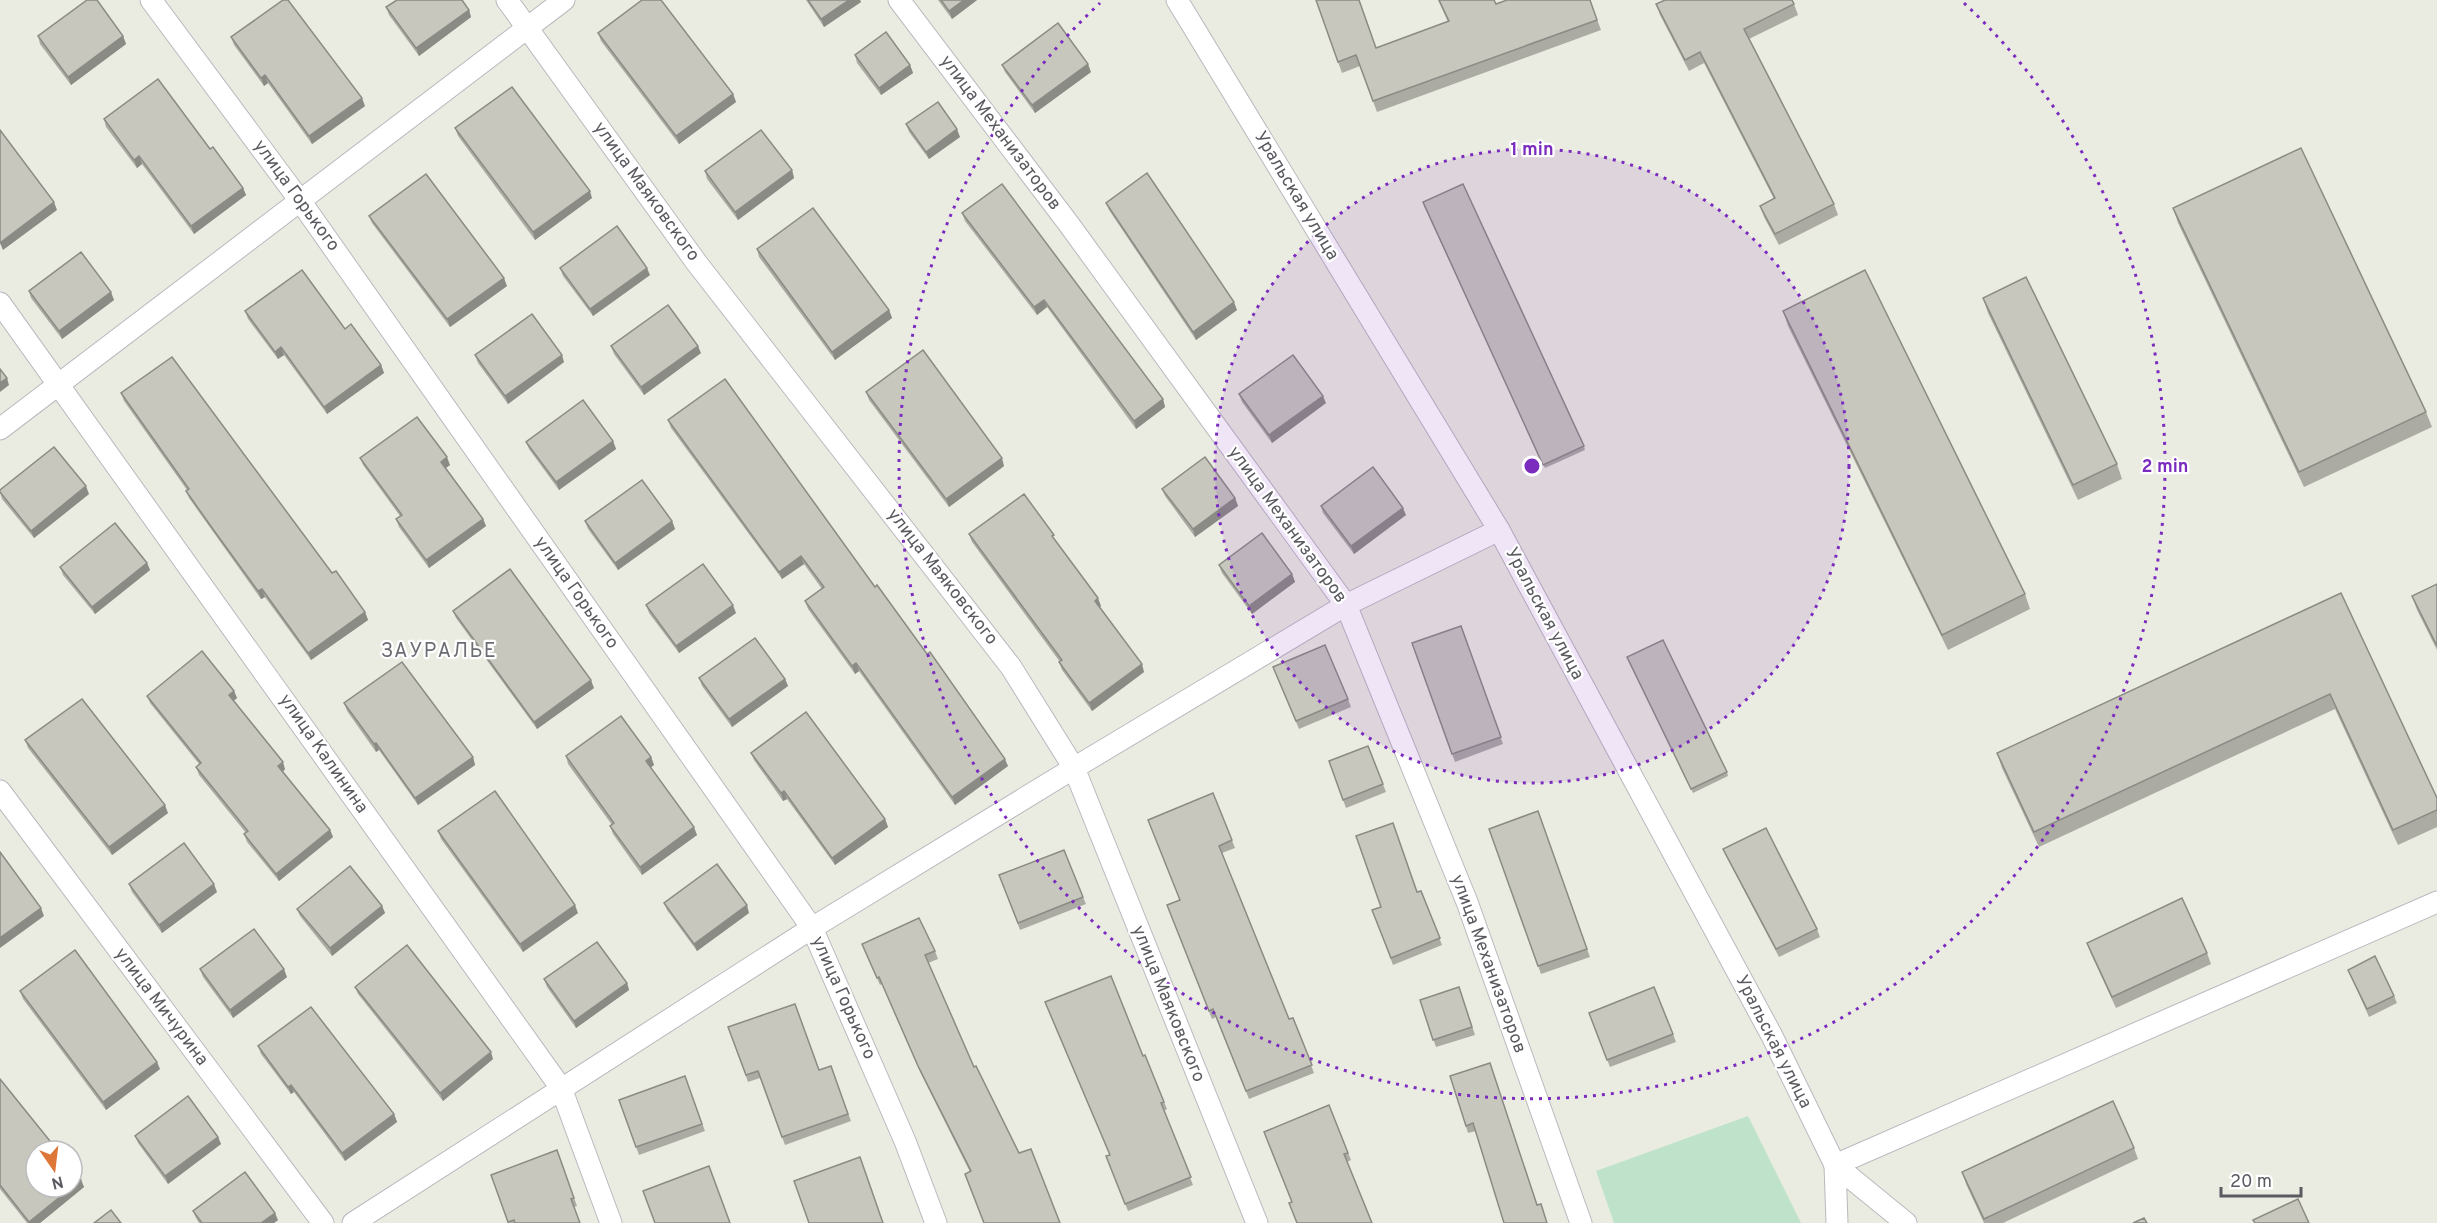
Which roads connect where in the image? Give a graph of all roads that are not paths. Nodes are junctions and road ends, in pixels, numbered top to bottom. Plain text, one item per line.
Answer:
1 (151, 0) edge
2 (507, 0) edge
3 (564, 0) edge
4 (899, 0) edge
5 (1177, 0) edge
6 (527, 27) junction
7 (301, 202) junction
8 (0, 303) edge
9 (60, 386) junction
10 (0, 429) edge
11 (1499, 530) junction
12 (1346, 605) junction
13 (1074, 768) junction
14 (0, 792) edge
15 (2436, 907) edge
16 (812, 928) junction
17 (561, 1088) junction
18 (1835, 1165) junction
19 (323, 1223) edge
20 (353, 1223) edge
21 (611, 1223) edge
22 (936, 1223) edge
23 (1257, 1223) edge
24 (1581, 1223) edge
25 (1837, 1223) edge
26 (1906, 1223) edge

1 - 7 street, улица Горького
2 - 6 street, улица Маяковского
3 - 6 street
4 - 12 street, улица Механизаторов
5 - 11 street, Уральская улица
6 - 7 street
6 - 13 street, улица Маяковского
7 - 9 street
7 - 16 street, улица Горького
8 - 9 street, улица Калинина
9 - 10 street
9 - 17 street, улица Калинина
11 - 12 street
11 - 18 street, Уральская улица
12 - 13 street
12 - 24 street, улица Механизаторов
13 - 16 street
13 - 23 street, улица Маяковского
14 - 19 street, улица Мичурина
15 - 18 street
16 - 17 street
16 - 22 street, улица Горького
17 - 20 street
17 - 21 street, улица Калинина
18 - 25 street
18 - 26 street, Уральская улица

